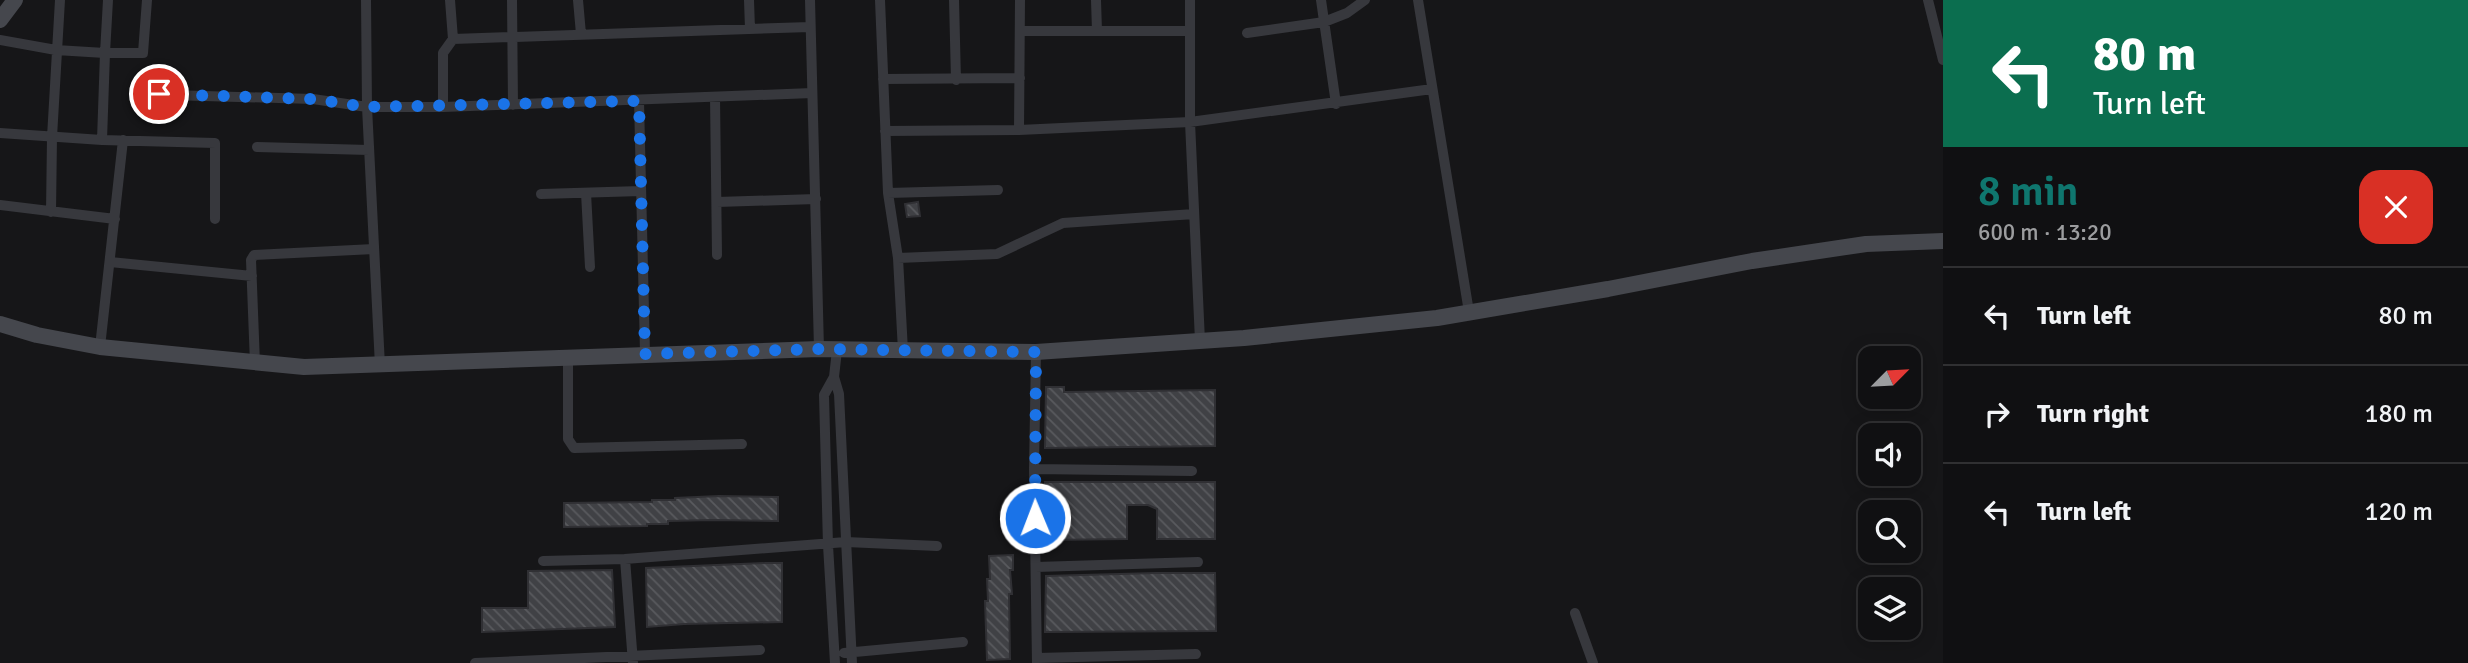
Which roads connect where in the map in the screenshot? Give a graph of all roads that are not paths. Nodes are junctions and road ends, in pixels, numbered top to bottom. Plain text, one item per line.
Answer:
1 (15, 0) edge
2 (61, 0) edge
3 (108, 0) edge
4 (147, 0) edge
5 (366, 0) edge
6 (450, 0) edge
7 (512, 0) edge
8 (578, 0) edge
9 (749, 0) edge
10 (810, 0) edge
11 (880, 0) edge
12 (954, 0) edge
13 (1020, 0) edge
14 (1096, 0) edge
15 (1190, 0) edge
16 (1321, 0) edge
17 (1365, 0) edge
18 (1418, 0) edge
19 (1928, 0) edge
20 (0, 20) edge
21 (1324, 22) junction
22 (810, 27) junction
23 (750, 29) junction
24 (1021, 31) junction
25 (1097, 31) junction
26 (1190, 31) junction
27 (1247, 33) dead end
28 (581, 34) junction
29 (513, 37) junction
30 (453, 39) junction
31 (0, 40) edge
32 (56, 50) junction
33 (105, 53) junction
34 (1943, 60) edge
35 (1020, 78) junction
36 (883, 79) junction
37 (956, 80) junction
38 (1432, 89) junction
39 (813, 93) junction
40 (134, 94) dead end
41 (715, 97) junction
42 (639, 101) junction
43 (1336, 104) junction
44 (513, 105) junction
45 (367, 107) junction
46 (443, 107) junction
47 (1190, 122) junction
48 (1019, 130) junction
49 (885, 131) junction
50 (0, 134) edge
51 (52, 137) junction
52 (102, 140) junction
53 (123, 140) junction
54 (257, 147) dead end
55 (369, 150) junction
56 (998, 190) dead end
57 (641, 191) junction
58 (586, 193) junction
59 (888, 193) junction
60 (541, 194) dead end
61 (816, 199) junction
62 (717, 202) junction
63 (0, 205) edge
64 (51, 212) junction
65 (1194, 214) junction
66 (115, 219) junction
67 (215, 219) dead end
68 (1943, 241) edge
69 (374, 249) junction
70 (717, 255) dead end
71 (898, 258) junction
72 (110, 262) junction
73 (590, 267) dead end
74 (252, 276) junction
75 (1469, 312) junction
76 (0, 324) edge
77 (1200, 341) junction
78 (100, 346) junction
79 (819, 349) junction
80 (837, 350) junction
81 (903, 351) junction
82 (1036, 352) junction
83 (645, 354) junction
84 (568, 357) junction
85 (255, 364) junction
86 (380, 366) junction
87 (834, 377) junction
88 (742, 444) dead end
89 (1034, 469) junction
90 (1192, 471) dead end
91 (846, 542) junction
92 (828, 545) junction
93 (937, 545) dead end
94 (625, 559) junction
95 (543, 561) dead end
96 (1198, 562) dead end
97 (1036, 567) junction
98 (1575, 613) dead end
99 (963, 642) dead end
100 (760, 650) dead end
101 (1196, 654) dead end
102 (835, 658) edge
103 (852, 658) edge
104 (633, 659) edge
105 (1037, 661) edge
106 (475, 663) edge
107 (1593, 663) edge

1 - 20 street
2 - 32 street
3 - 33 street
4 - 33 street
5 - 45 street
6 - 30 street
7 - 29 street
8 - 28 street
9 - 23 street
10 - 22 street
11 - 36 street
12 - 37 street
13 - 24 street
14 - 25 street
15 - 26 street
16 - 21 street
17 - 21 street
18 - 38 street
19 - 34 street
21 - 27 street
21 - 43 street
22 - 23 street
22 - 39 street
23 - 28 street
24 - 25 street
24 - 35 street
25 - 26 street
26 - 47 street
28 - 29 street
29 - 30 street
29 - 44 street
30 - 46 street
31 - 32 street
32 - 33 street
32 - 51 street
33 - 52 street
35 - 37 street
35 - 48 street
36 - 37 street
36 - 49 street
38 - 43 street
38 - 75 street
39 - 41 street
39 - 61 street
40 - 45 street
41 - 42 street
41 - 62 street
42 - 44 street
42 - 57 street
43 - 47 street
44 - 46 street
45 - 46 street
45 - 55 street
47 - 48 street
47 - 65 street
48 - 49 street
49 - 59 street
50 - 51 street
51 - 52 street
51 - 64 street
52 - 53 street
53 - 66 street
53 - 67 street
54 - 55 street
55 - 69 street
56 - 59 street
57 - 58 street
57 - 83 street
58 - 60 street
58 - 73 street
59 - 71 street
61 - 62 street
61 - 79 street
62 - 70 street
63 - 64 street
64 - 66 street
65 - 71 street
65 - 77 street
66 - 72 street
68 - 75 street
69 - 74 street
69 - 86 street
71 - 81 street
72 - 74 street
72 - 78 street
74 - 85 street
75 - 77 street
76 - 78 street
77 - 82 street
78 - 85 street
79 - 80 street
79 - 83 street
80 - 81 street
80 - 87 street
81 - 82 street
82 - 89 street
83 - 84 street
84 - 86 street
84 - 88 street
85 - 86 street
87 - 91 street
87 - 92 street
89 - 90 street
89 - 97 street
91 - 92 street
91 - 93 street
91 - 103 street
92 - 94 street
92 - 102 street
94 - 95 street
94 - 104 street
96 - 97 street
97 - 105 street
98 - 107 street
99 - 103 street
100 - 104 street
101 - 105 street
102 - 103 street
104 - 106 street

